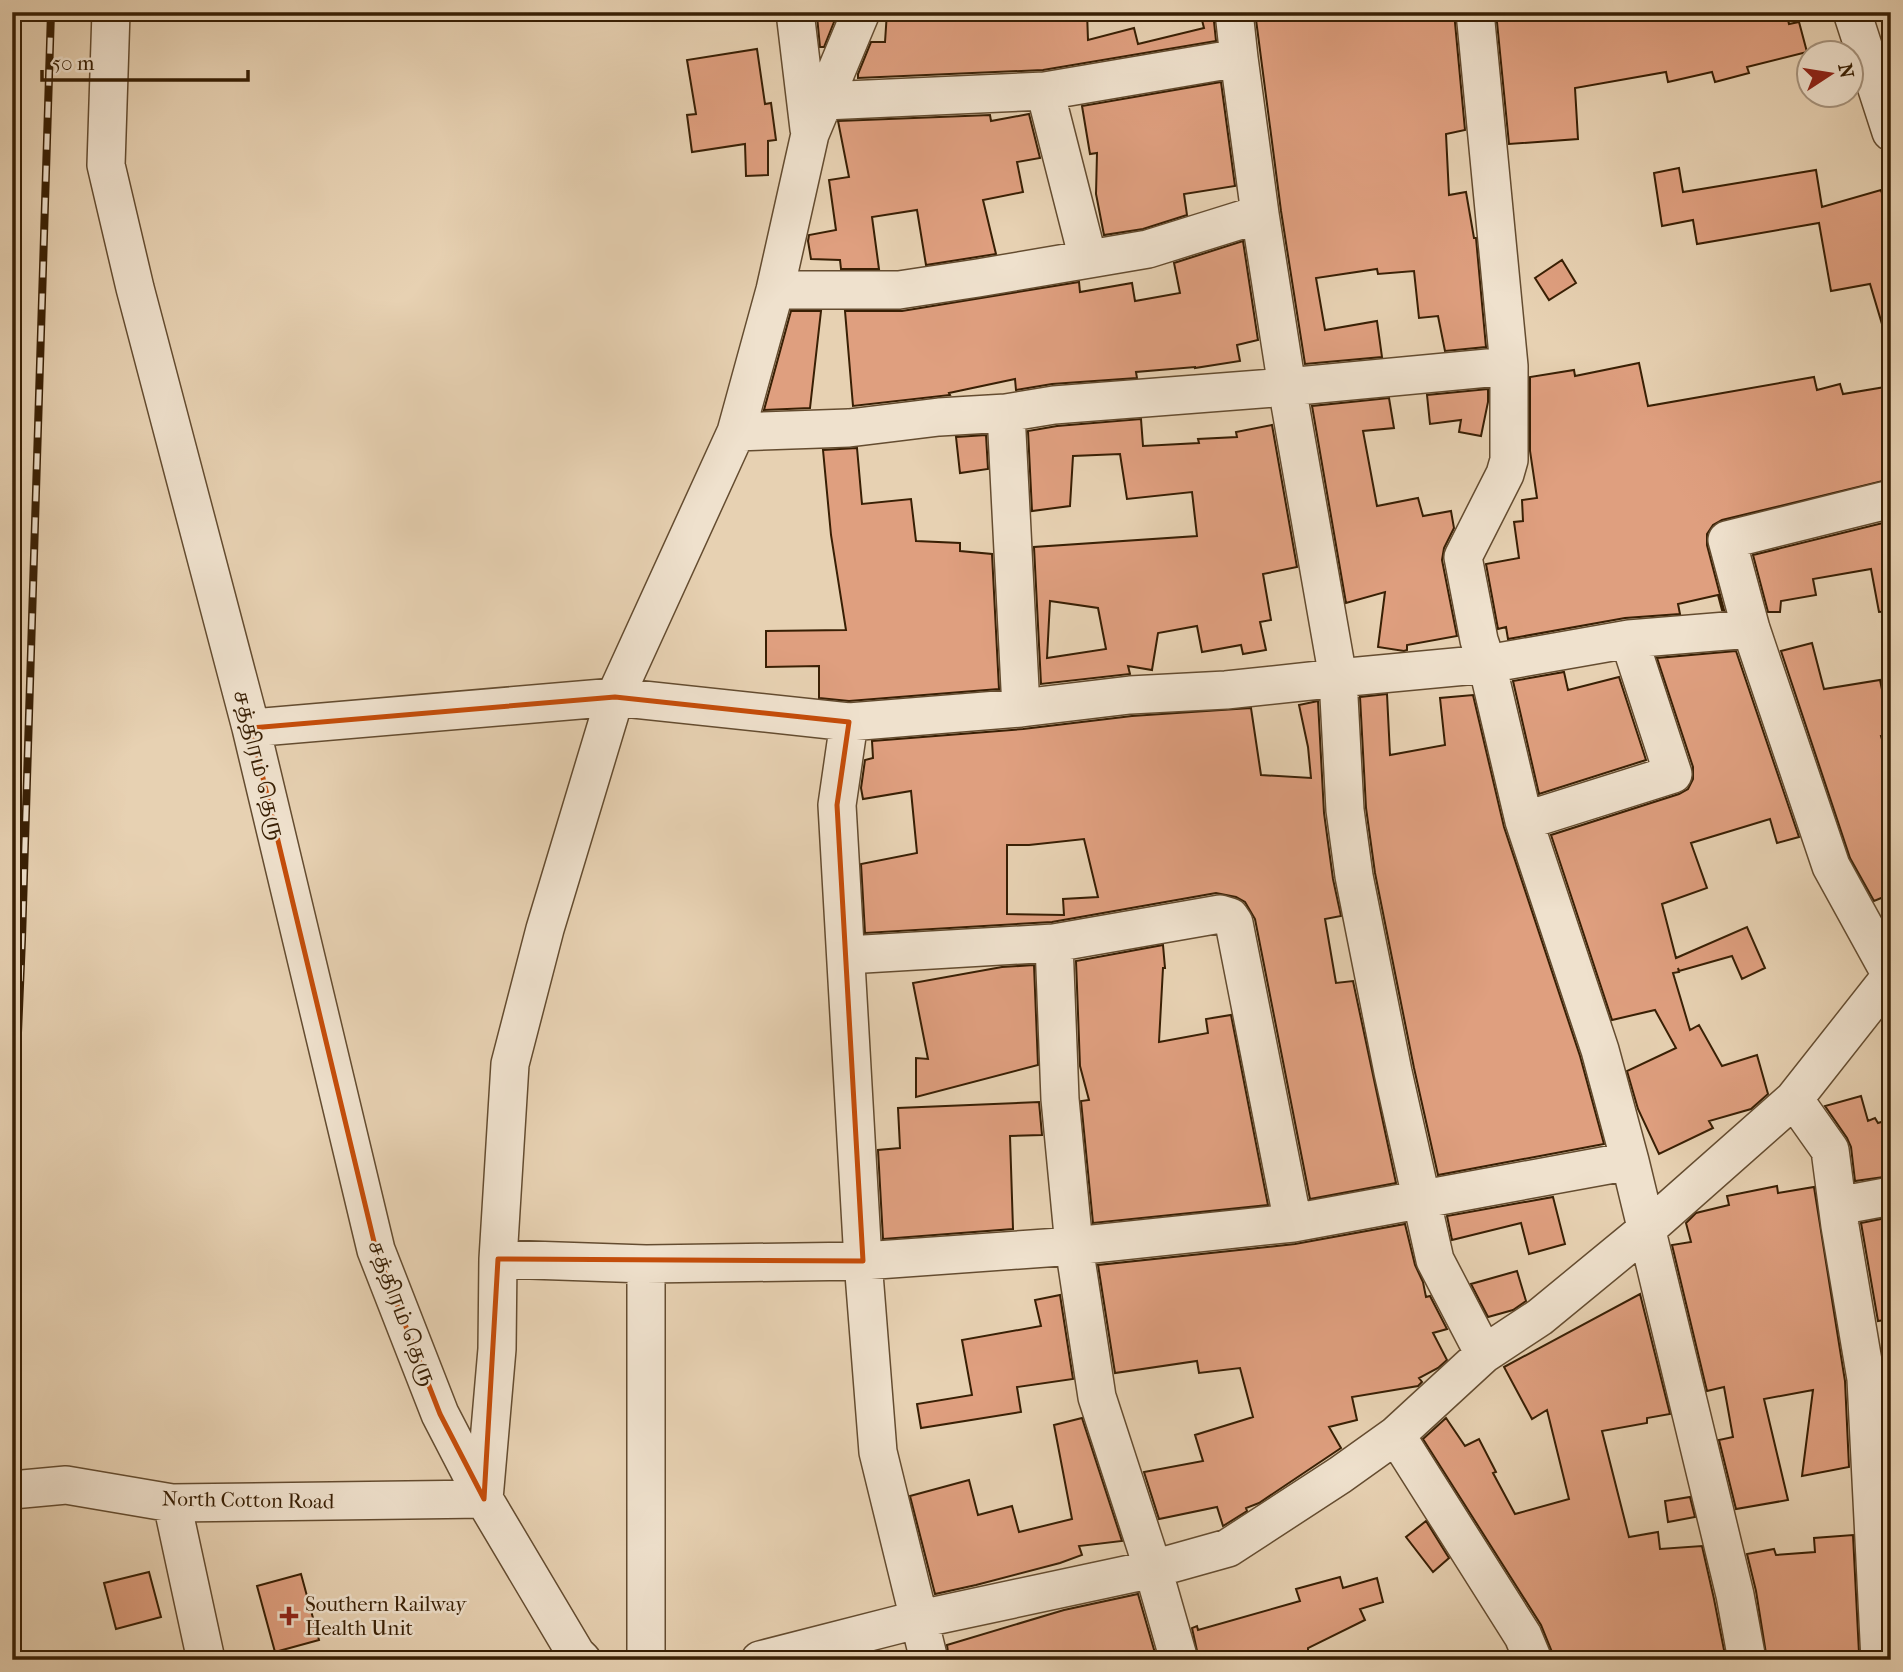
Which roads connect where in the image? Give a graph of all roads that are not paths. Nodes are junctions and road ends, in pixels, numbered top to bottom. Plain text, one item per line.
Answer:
1 (111, 12) edge
2 (796, 12) edge
3 (862, 12) edge
4 (1234, 12) edge
5 (1475, 12) edge
6 (1852, 12) edge
7 (1239, 58) junction
8 (1045, 91) junction
9 (824, 101) junction
10 (1891, 132) edge
11 (810, 134) junction
12 (1260, 214) junction
13 (1087, 259) junction
14 (775, 290) junction
15 (1508, 366) junction
16 (1287, 387) junction
17 (1006, 412) junction
18 (736, 432) junction
19 (1891, 499) edge
20 (1751, 629) junction
21 (1629, 639) junction
22 (1487, 664) junction
23 (1338, 678) junction
24 (615, 697) junction
25 (1021, 708) junction
26 (849, 722) junction
27 (251, 728) junction
28 (1524, 821) junction
29 (1054, 943) junction
30 (847, 955) junction
31 (1891, 975) edge
32 (1794, 1099) junction
33 (1630, 1161) junction
34 (1891, 1196) edge
35 (1422, 1200) junction
36 (1838, 1206) junction
37 (1293, 1223) junction
38 (1647, 1229) junction
39 (1074, 1246) junction
40 (498, 1259) junction
41 (863, 1261) junction
42 (646, 1264) junction
43 (1484, 1354) junction
44 (1396, 1435) junction
45 (12, 1490) edge
46 (484, 1499) junction
47 (172, 1503) junction
48 (1153, 1569) junction
49 (920, 1619) junction
50 (1880, 1658) edge
51 (206, 1660) edge
52 (582, 1660) edge
53 (646, 1660) edge
54 (760, 1660) edge
55 (929, 1660) edge
56 (1179, 1660) edge
57 (1533, 1660) edge
58 (1746, 1660) edge

1 - 27 street, சத்திரம் தெரு
2 - 11 street
3 - 9 street
4 - 7 street
5 - 15 street
6 - 10 street
7 - 8 street
7 - 12 street
8 - 9 street
8 - 13 street
9 - 11 street
11 - 14 street
12 - 13 street
12 - 16 street
13 - 14 street
14 - 18 street
15 - 16 street
15 - 22 street
16 - 17 street
16 - 23 street
17 - 18 street
17 - 25 street
18 - 24 street
19 - 20 street
20 - 21 street
20 - 31 street
21 - 22 street
21 - 28 street
22 - 23 street
22 - 28 street
23 - 25 street
23 - 35 street
24 - 26 street
24 - 27 street
24 - 40 street
25 - 26 street
26 - 30 street
27 - 46 street, சத்திரம் தெரு
28 - 33 street
29 - 30 street
29 - 37 street
29 - 39 street
30 - 41 street
31 - 32 street
32 - 36 street
32 - 38 street
33 - 35 street
33 - 38 street
34 - 36 street
35 - 37 street
35 - 43 street
36 - 50 street
37 - 39 street
38 - 43 street
38 - 58 street
39 - 41 street
39 - 48 street
40 - 42 street
40 - 46 street
41 - 42 street
41 - 49 street
42 - 53 street
43 - 44 street
44 - 48 street
44 - 57 street
45 - 47 street, North Cotton Road
46 - 47 street, North Cotton Road
46 - 52 street, சத்திரம் தெரு
47 - 51 street
48 - 49 street
48 - 56 street
49 - 54 street
49 - 55 street

